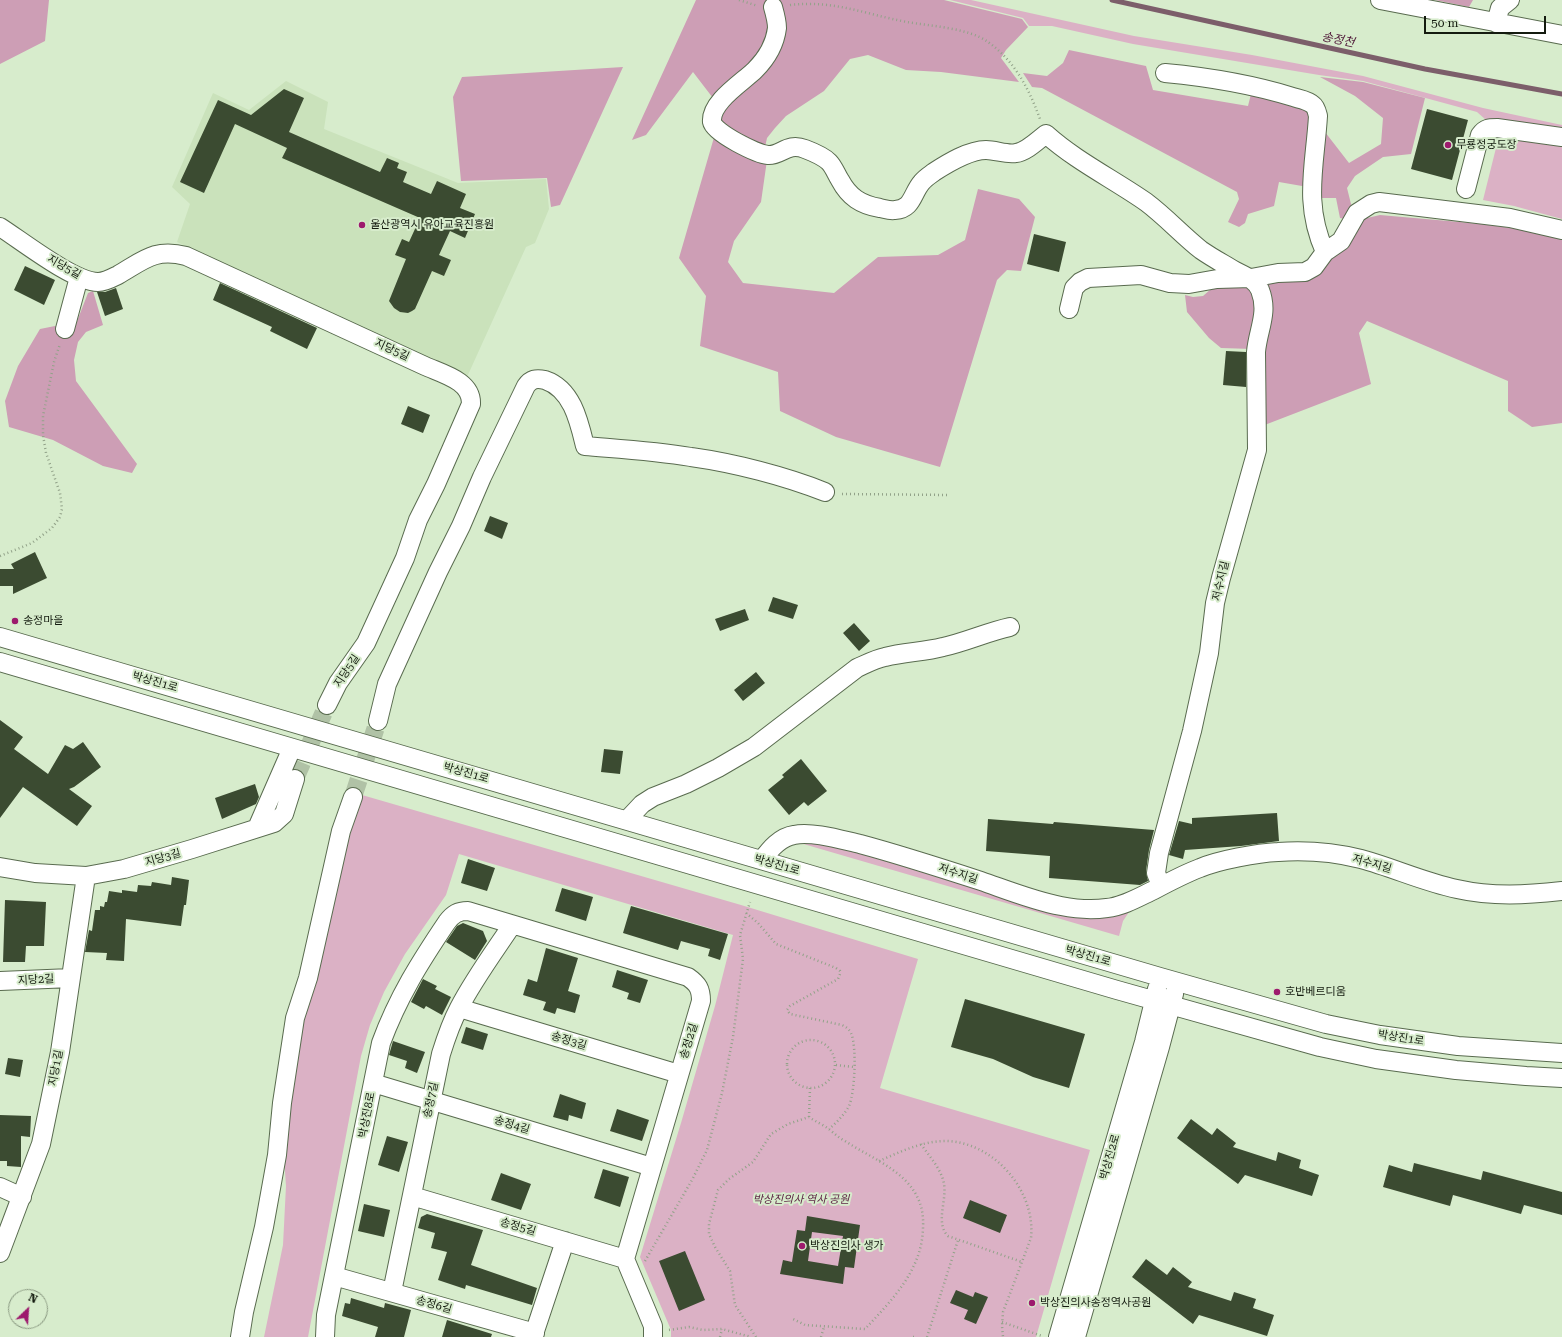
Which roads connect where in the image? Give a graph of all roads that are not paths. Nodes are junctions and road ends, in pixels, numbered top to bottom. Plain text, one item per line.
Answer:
1 (1380, 0) edge
2 (773, 7) road end
3 (1500, 8) edge
4 (1562, 35) edge
5 (1165, 73) dead end
6 (1562, 137) edge
7 (1466, 189) dead end
8 (0, 227) edge
9 (1562, 230) edge
10 (1325, 252) junction
11 (79, 277) junction
12 (1251, 278) junction
13 (1069, 309) dead end
14 (65, 328) road end
15 (826, 492) road end
16 (1010, 627) dead end
17 (0, 637) edge
18 (0, 662) edge
19 (327, 705) tunnel mouth
20 (378, 721) tunnel mouth
21 (292, 748) junction
22 (295, 779) tunnel mouth
23 (353, 797) tunnel mouth
24 (627, 820) junction
25 (257, 828) junction
26 (762, 860) junction
27 (0, 867) edge
28 (86, 876) junction
29 (1161, 886) junction
30 (1562, 891) edge
31 (458, 912) joint
32 (512, 924) junction
33 (71, 978) junction
34 (1169, 979) junction
35 (0, 982) edge
36 (1163, 1003) junction
37 (459, 1008) junction
38 (1562, 1053) edge
39 (680, 1074) junction
40 (1562, 1078) edge
41 (373, 1083) junction
42 (431, 1101) junction
43 (652, 1168) junction
44 (0, 1187) edge
45 (412, 1196) junction
46 (22, 1197) junction
47 (566, 1241) junction
48 (0, 1252) edge
49 (625, 1259) junction
50 (334, 1276) junction
51 (392, 1292) junction
52 (659, 1334) edge
53 (534, 1335) edge
54 (240, 1337) edge
55 (325, 1337) edge
56 (1051, 1337) edge
57 (1076, 1337) edge

1 - 3 street
2 - 12 street
3 - 4 street
5 - 10 street
6 - 7 street
8 - 11 street, 지당5길
9 - 10 street
10 - 12 street
11 - 14 street
11 - 19 street, 지당5길
12 - 13 street
12 - 29 street, 저수지길
15 - 20 street
16 - 24 street
17 - 24 street, 박상진1로
18 - 21 street
21 - 25 street
21 - 36 street
22 - 25 street, 지당3길
23 - 54 street
24 - 26 street, 박상진1로
25 - 28 street, 지당3길
26 - 29 street, 저수지길
26 - 34 street, 박상진1로
27 - 28 street, 지당3길
28 - 33 street, 지당1길
29 - 30 street, 저수지길
31 - 32 street, 송정2길
31 - 41 street, 박상진8로
32 - 37 street, 송정7길
32 - 39 street, 송정2길
33 - 35 street, 지당2길
33 - 46 street, 지당1길
34 - 36 street, 박상진2로
34 - 38 street, 박상진1로
36 - 40 street
36 - 56 street, 박상진2로
36 - 57 street, 박상진2로
37 - 39 street, 송정3길
37 - 42 street, 송정7길
39 - 43 street, 송정2길
41 - 42 street, 송정4길
41 - 50 street, 박상진8로
42 - 43 street, 송정4길
42 - 45 street, 송정7길
43 - 49 street, 송정2길
44 - 46 street
45 - 47 street, 송정5길
45 - 51 street, 송정7길
46 - 48 street, 지당1길
47 - 49 street, 송정5길
47 - 53 street, 송정6길
49 - 52 street
50 - 51 street, 송정6길
50 - 55 street, 박상진8로
51 - 53 street, 송정6길

